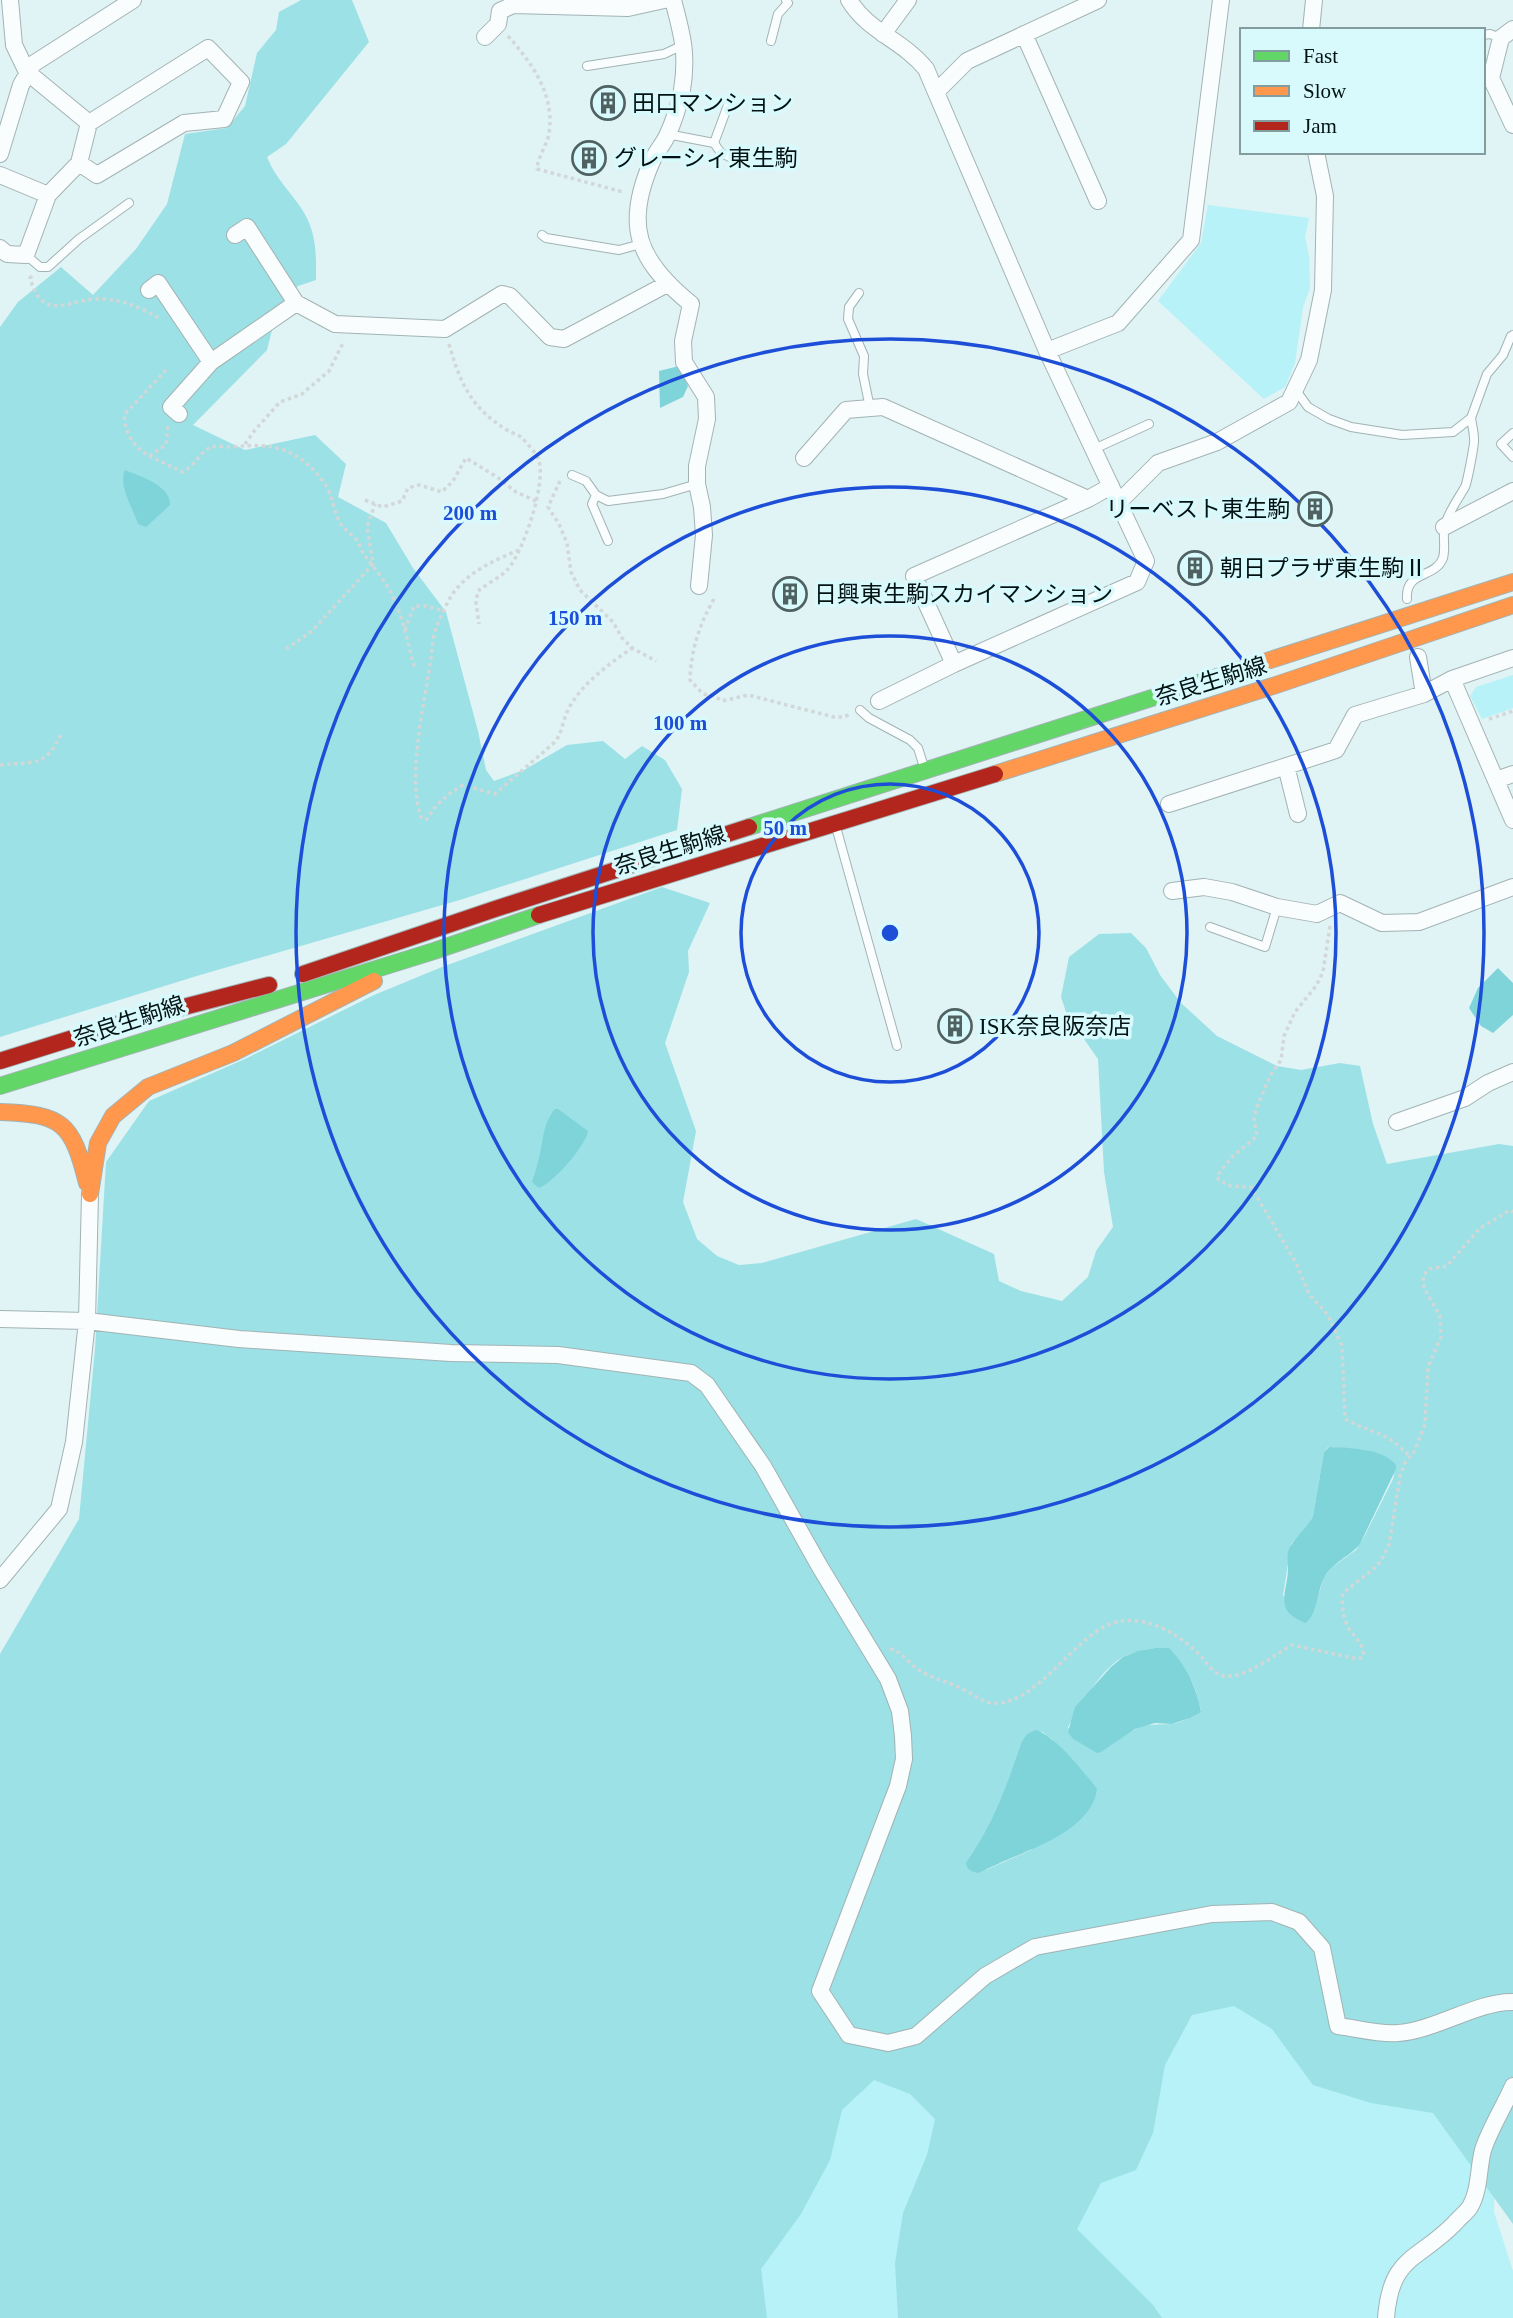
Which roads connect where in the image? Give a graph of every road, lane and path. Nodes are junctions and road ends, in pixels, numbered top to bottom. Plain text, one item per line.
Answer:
1 (10, 0) edge
2 (133, 0) edge
3 (664, 0) edge
4 (673, 0) edge
5 (849, 0) edge
6 (908, 0) edge
7 (1098, 0) edge
8 (1221, 0) edge
9 (1314, 0) edge
10 (789, 1) edge
11 (498, 24) junction
12 (1311, 28) edge
13 (1507, 33) edge
14 (883, 34) junction
15 (1024, 34) junction
16 (1485, 35) edge
17 (485, 37) dead end
18 (771, 41) dead end
19 (685, 44) junction
20 (7, 48) edge
21 (587, 66) dead end
22 (27, 72) junction
23 (1488, 83) edge
24 (936, 92) junction
25 (728, 105) dead end
26 (89, 123) junction
27 (1513, 125) edge
28 (667, 134) junction
29 (714, 143) junction
30 (0, 154) edge
31 (1316, 154) edge
32 (79, 163) junction
33 (743, 163) dead end
34 (0, 175) edge
35 (48, 195) junction
36 (638, 197) junction
37 (1098, 201) dead end
38 (129, 203) dead end
39 (235, 234) dead end
40 (542, 235) dead end
41 (641, 244) junction
42 (0, 248) edge
43 (26, 255) junction
44 (40, 267) junction
45 (667, 284) junction
46 (149, 290) dead end
47 (859, 293) dead end
48 (296, 303) junction
49 (165, 322) dead end
50 (349, 325) junction
51 (445, 329) junction
52 (1513, 335) edge
53 (1047, 351) junction
54 (211, 362) junction
55 (166, 370) dead end
56 (1295, 389) junction
57 (870, 408) junction
58 (175, 411) joint
59 (1471, 418) junction
60 (1149, 424) dead end
61 (1513, 433) edge
62 (245, 444) junction
63 (1094, 449) junction
64 (149, 456) junction
65 (1513, 457) edge
66 (804, 458) dead end
67 (572, 475) joint
68 (696, 484) junction
69 (1111, 486) junction
70 (1513, 491) edge
71 (596, 495) junction
72 (1088, 499) junction
73 (365, 500) dead end
74 (536, 501) junction
75 (1119, 502) junction
76 (375, 504) junction
77 (1444, 527) junction
78 (608, 541) dead end
79 (519, 551) junction
80 (373, 564) junction
81 (1513, 582) edge
82 (699, 586) joint
83 (1407, 599) dead end
84 (1513, 605) edge
85 (446, 612) dead end
86 (479, 624) dead end
87 (405, 630) junction
88 (632, 648) junction
89 (286, 649) dead end
90 (1418, 657) dead end
91 (1513, 658) edge
92 (656, 661) dead end
93 (954, 664) junction
94 (415, 669) dead end
95 (1452, 679) junction
96 (1424, 694) junction
97 (879, 701) dead end
98 (860, 709) joint
99 (1513, 710) edge
100 (1481, 722) dead end
101 (61, 734) dead end
102 (0, 765) edge
103 (1286, 766) junction
104 (925, 770) junction
105 (1513, 774) edge
106 (1496, 780) junction
107 (1169, 804) dead end
108 (1298, 814) dead end
109 (1513, 820) edge
110 (835, 824) junction
111 (1513, 887) edge
112 (1172, 891) dead end
113 (1277, 908) junction
114 (1328, 909) junction
115 (1210, 927) dead end
116 (434, 951) junction
117 (897, 1046) dead end
118 (0, 1061) edge
119 (1510, 1077) edge
120 (0, 1086) edge
121 (0, 1112) edge
122 (1397, 1122) dead end
123 (90, 1194) junction
124 (1513, 1212) edge
125 (0, 1319) edge
126 (87, 1321) junction
127 (1410, 1457) junction
128 (0, 1580) edge
129 (870, 1650) junction
130 (1513, 2002) edge
131 (1513, 2087) edge
132 (1386, 2318) edge

1 - 20 street
2 - 22 street
3 - 11 street
4 - 19 street
5 - 14 street
6 - 14 street
7 - 15 street
8 - 53 street
9 - 12 street
10 - 18 lane
11 - 17 street
11 - 36 path
13 - 16 lane
13 - 23 street
14 - 24 street
15 - 24 street
15 - 37 street
19 - 21 lane
19 - 28 street
20 - 22 street
22 - 26 street
22 - 30 street
23 - 27 street
24 - 53 street
25 - 29 lane
26 - 32 street
26 - 32 street
28 - 29 lane
28 - 36 street
29 - 33 lane
31 - 56 street
32 - 35 street
34 - 35 street
35 - 43 street
36 - 41 street
38 - 44 lane
39 - 48 street
40 - 41 lane
41 - 45 street
42 - 43 street
43 - 44 lane
44 - 49 path
45 - 51 street
45 - 68 street
46 - 54 street
47 - 57 lane
48 - 50 street
48 - 54 street
50 - 51 street
50 - 62 path
51 - 74 path
52 - 59 lane
53 - 63 street
54 - 58 street
55 - 64 path
56 - 59 lane
56 - 75 street
57 - 66 street
57 - 72 street
58 - 64 path
59 - 77 lane
60 - 63 lane
61 - 65 lane
62 - 64 path
62 - 80 path
63 - 69 street
67 - 71 lane
67 - 88 path
68 - 71 lane
68 - 82 street
69 - 72 street
69 - 75 street
70 - 77 street
71 - 78 lane
72 - 93 street
73 - 76 path
74 - 76 path
74 - 79 path
75 - 93 street
76 - 80 path
77 - 83 lane
79 - 86 path
79 - 88 path
80 - 87 path
80 - 89 path
81 - 104 main road, 奈良生駒線
82 - 98 path
84 - 110 main road, 奈良生駒線
85 - 87 path
87 - 94 path
88 - 92 path
90 - 96 street
91 - 95 street
93 - 97 street
95 - 96 street
95 - 106 street
96 - 103 street
98 - 104 lane
99 - 100 path
101 - 102 path
103 - 107 street
103 - 108 street
104 - 118 main road, 奈良生駒線
105 - 106 street
106 - 109 street
110 - 116 main road, 奈良生駒線
110 - 117 lane
111 - 114 street
112 - 113 street
113 - 114 street
113 - 115 lane
114 - 127 path
116 - 120 main road, 奈良生駒線
116 - 123 main road
119 - 122 street
121 - 123 main road
123 - 126 street
124 - 127 path
125 - 126 street
126 - 128 street
126 - 129 street
127 - 129 path
129 - 130 street
131 - 132 street

